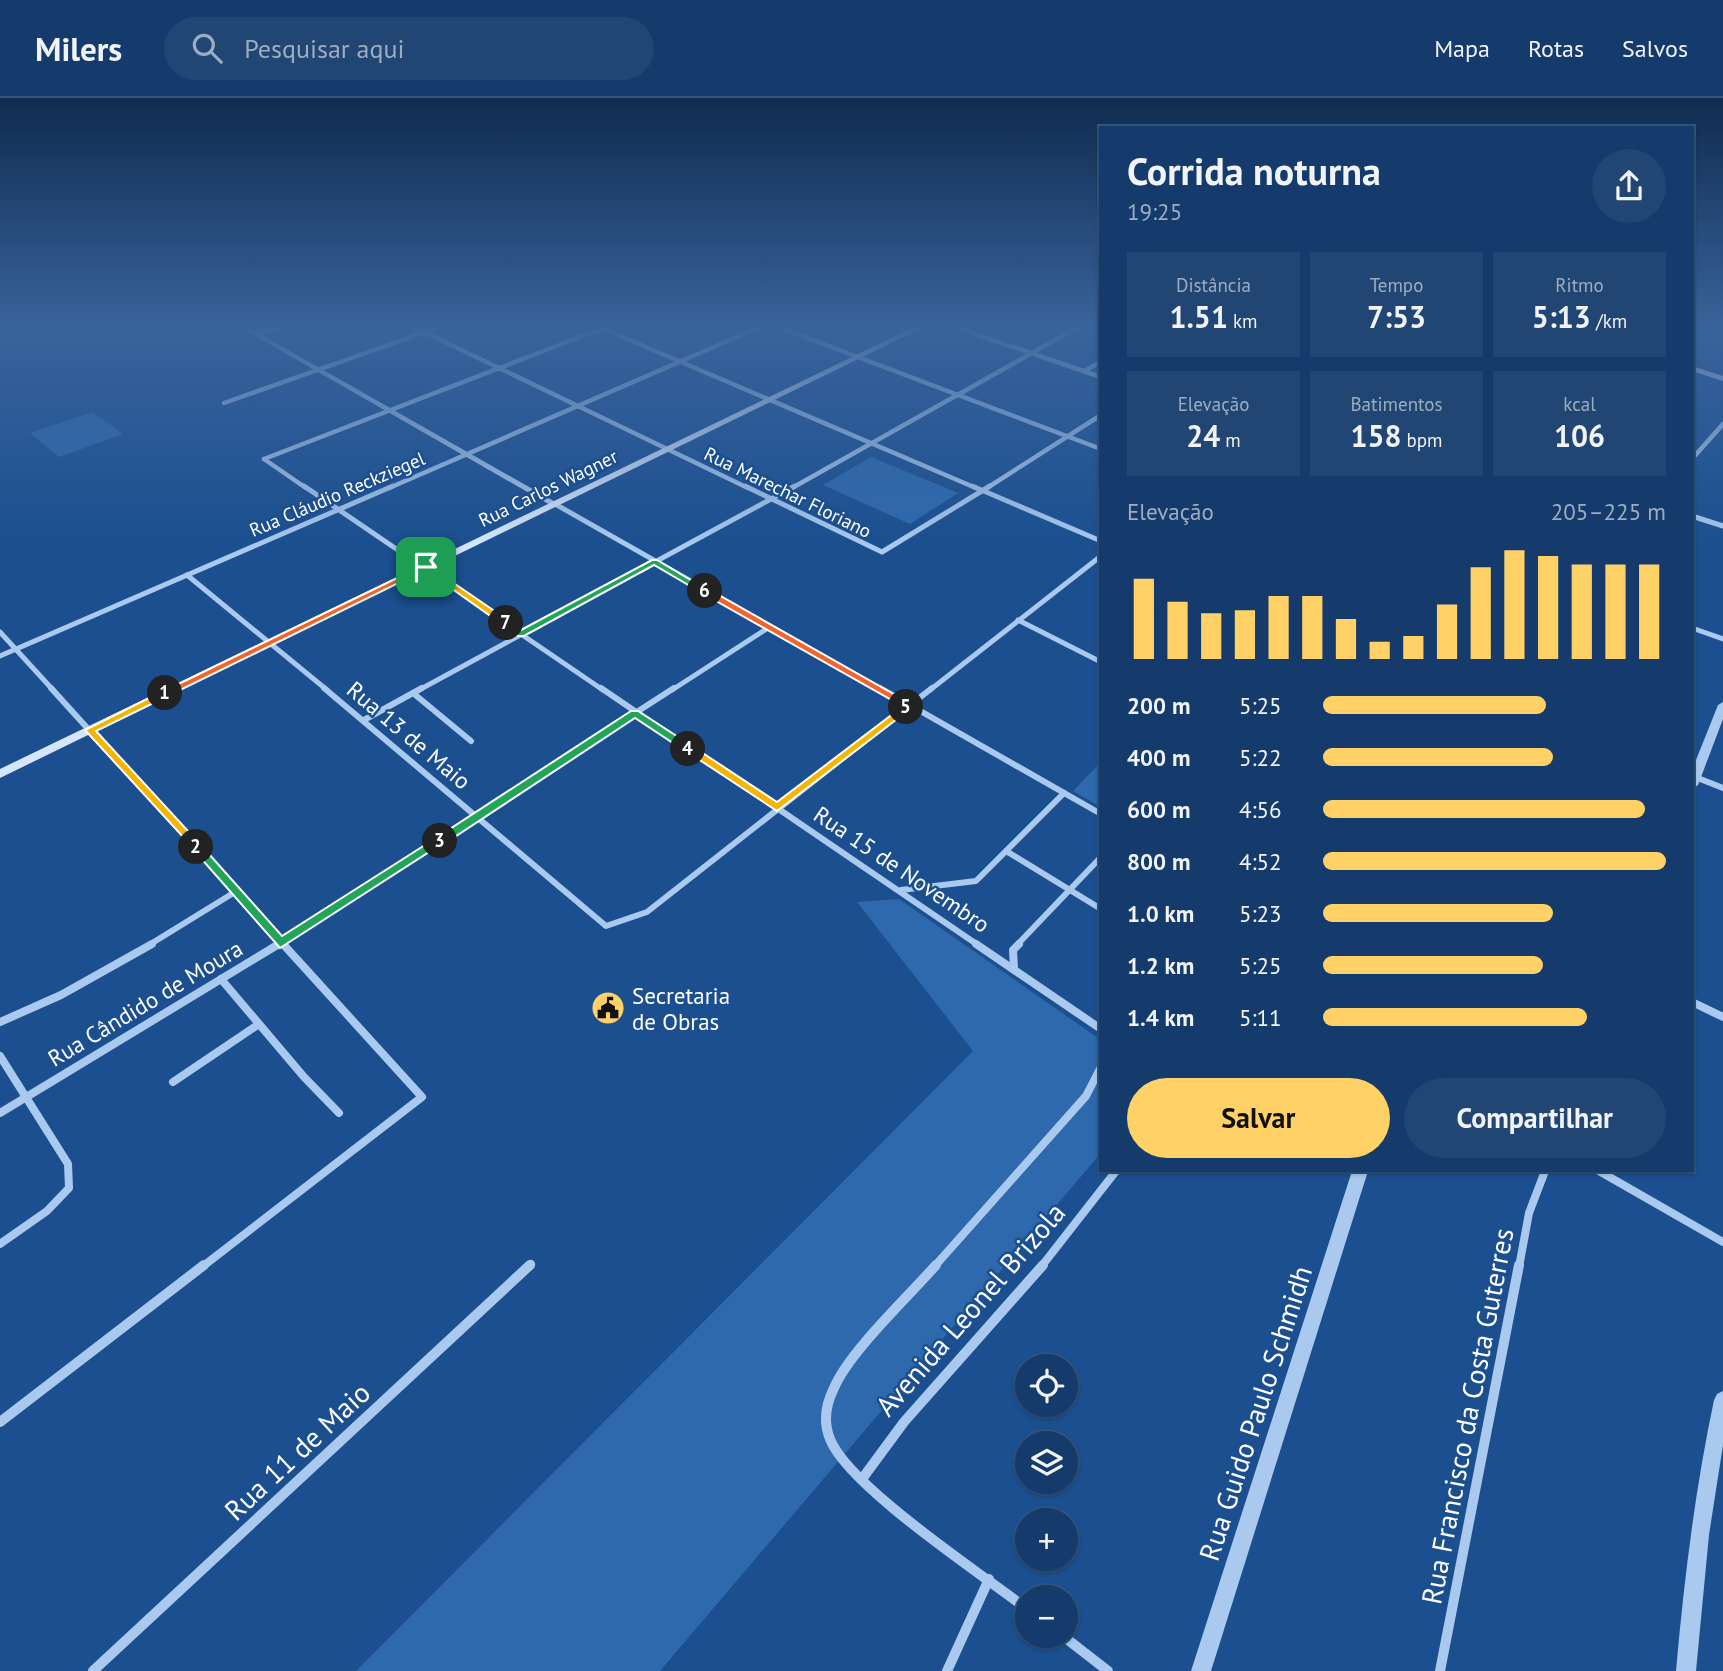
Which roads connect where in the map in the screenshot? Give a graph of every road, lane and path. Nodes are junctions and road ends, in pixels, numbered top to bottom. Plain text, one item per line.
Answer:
1 (234, 399) edge
2 (368, 399) edge
3 (419, 399) edge
4 (564, 399) edge
5 (593, 399) edge
6 (951, 399) edge
7 (974, 399) edge
8 (770, 400) joint
9 (224, 403) dead end
10 (578, 406) junction
11 (389, 411) junction
12 (1099, 416) edge
13 (1723, 424) edge
14 (1068, 436) junction
15 (873, 444) junction
16 (1099, 448) edge
17 (668, 449) junction
18 (466, 454) junction
19 (1694, 458) edge
20 (983, 491) junction
21 (770, 499) junction
22 (555, 504) junction
23 (338, 509) junction
24 (1694, 517) edge
25 (1723, 526) edge
26 (1099, 540) edge
27 (1099, 558) edge
28 (654, 562) junction
29 (426, 567) junction
30 (187, 575) junction
31 (1018, 620) junction
32 (768, 628) junction
33 (1694, 629) edge
34 (0, 632) edge
35 (521, 634) junction
36 (1723, 639) edge
37 (271, 642) junction
38 (16, 649) junction
39 (0, 656) edge
40 (1099, 661) edge
41 (413, 693) junction
42 (909, 705) junction
43 (1723, 705) edge
44 (635, 713) junction
45 (364, 720) junction
46 (90, 730) junction
47 (471, 741) dead end
48 (0, 774) edge
49 (1694, 781) edge
50 (1723, 788) edge
51 (1064, 793) junction
52 (777, 807) junction
53 (1099, 813) edge
54 (479, 816) junction
55 (1006, 851) junction
56 (1099, 859) edge
57 (1070, 890) junction
58 (900, 891) junction
59 (235, 892) junction
60 (1099, 908) edge
61 (280, 943) junction
62 (1014, 969) junction
63 (221, 979) junction
64 (1694, 1003) edge
65 (1723, 1017) edge
66 (0, 1022) edge
67 (259, 1024) junction
68 (1099, 1028) edge
69 (0, 1056) edge
70 (1099, 1071) edge
71 (173, 1082) dead end
72 (25, 1098) junction
73 (0, 1113) edge
74 (339, 1113) dead end
75 (1115, 1172) edge
76 (1360, 1172) edge
77 (1545, 1172) edge
78 (1601, 1172) edge
79 (1723, 1242) edge
80 (0, 1244) edge
81 (531, 1264) dead end
82 (1723, 1400) edge
83 (0, 1422) edge
84 (862, 1479) junction
85 (989, 1579) junction
86 (1015, 1600) edge
87 (1078, 1648) edge
88 (93, 1671) edge
89 (947, 1671) edge
90 (1108, 1671) edge
91 (1201, 1671) edge
92 (1440, 1671) edge
93 (1686, 1671) edge

1 - 9 street
2 - 11 street
3 - 11 street
4 - 10 street, Rua Marechar Floriano
5 - 10 street, Rua Cláudio Reckziegel
6 - 15 street
7 - 14 street
8 - 15 street
8 - 17 main road, Rua Carlos Wagner
10 - 17 street, Rua Marechar Floriano
10 - 18 street, Rua Cláudio Reckziegel
11 - 18 street
11 - 23 street, Rua 15 de Novembro
12 - 14 street
13 - 19 street
14 - 16 street
14 - 20 street
15 - 20 street
15 - 21 street
17 - 21 street, Rua Marechar Floriano
17 - 22 main road, Rua Carlos Wagner
18 - 22 street
18 - 23 street, Rua Cláudio Reckziegel
20 - 21 street, Rua Marechar Floriano
20 - 26 street
21 - 28 street
22 - 28 street
22 - 29 main road, Rua Carlos Wagner
23 - 29 street, Rua 15 de Novembro
23 - 30 street, Rua Cláudio Reckziegel
24 - 25 street
27 - 31 street
28 - 32 street
28 - 35 street
29 - 35 street, Rua 15 de Novembro
29 - 37 main road, Rua Carlos Wagner
30 - 37 street, Rua 13 de Maio
30 - 38 street, Rua Cláudio Reckziegel
31 - 40 street
31 - 42 street
32 - 42 street
32 - 44 street, Rua Cândido de Moura
33 - 36 street
34 - 38 street
35 - 41 street
35 - 44 street, Rua 15 de Novembro
37 - 45 street, Rua 13 de Maio
37 - 46 main road, Rua Carlos Wagner
38 - 39 street, Rua Cláudio Reckziegel
38 - 46 street
41 - 45 street
41 - 47 street
42 - 51 street
42 - 52 street
43 - 49 street
44 - 52 street, Rua 15 de Novembro
44 - 54 street, Rua Cândido de Moura
45 - 54 street, Rua 13 de Maio
46 - 48 main road, Rua Carlos Wagner
46 - 59 street
49 - 50 street
51 - 53 street
51 - 55 street
52 - 54 street, Rua 13 de Maio
52 - 58 street, Rua 15 de Novembro
54 - 61 street, Rua Cândido de Moura
55 - 57 street
55 - 58 street
56 - 57 street
57 - 60 street
57 - 62 street
58 - 62 street, Rua 15 de Novembro
59 - 61 street
59 - 66 street
61 - 63 street, Rua Cândido de Moura
61 - 83 street
62 - 68 street, Rua 15 de Novembro
63 - 67 street
63 - 72 street, Rua Cândido de Moura
64 - 65 street
67 - 71 street
67 - 74 street
69 - 72 street
70 - 84 street
72 - 73 street, Rua Cândido de Moura
72 - 80 street
75 - 84 street, Avenida Leonel Brizola
76 - 91 street, Rua Guido Paulo Schmidh
77 - 92 street, Rua Francisco da Costa Guterres
78 - 79 street
81 - 88 street, Rua 11 de Maio
82 - 93 street
84 - 85 street
85 - 86 street
85 - 89 street
87 - 90 street

